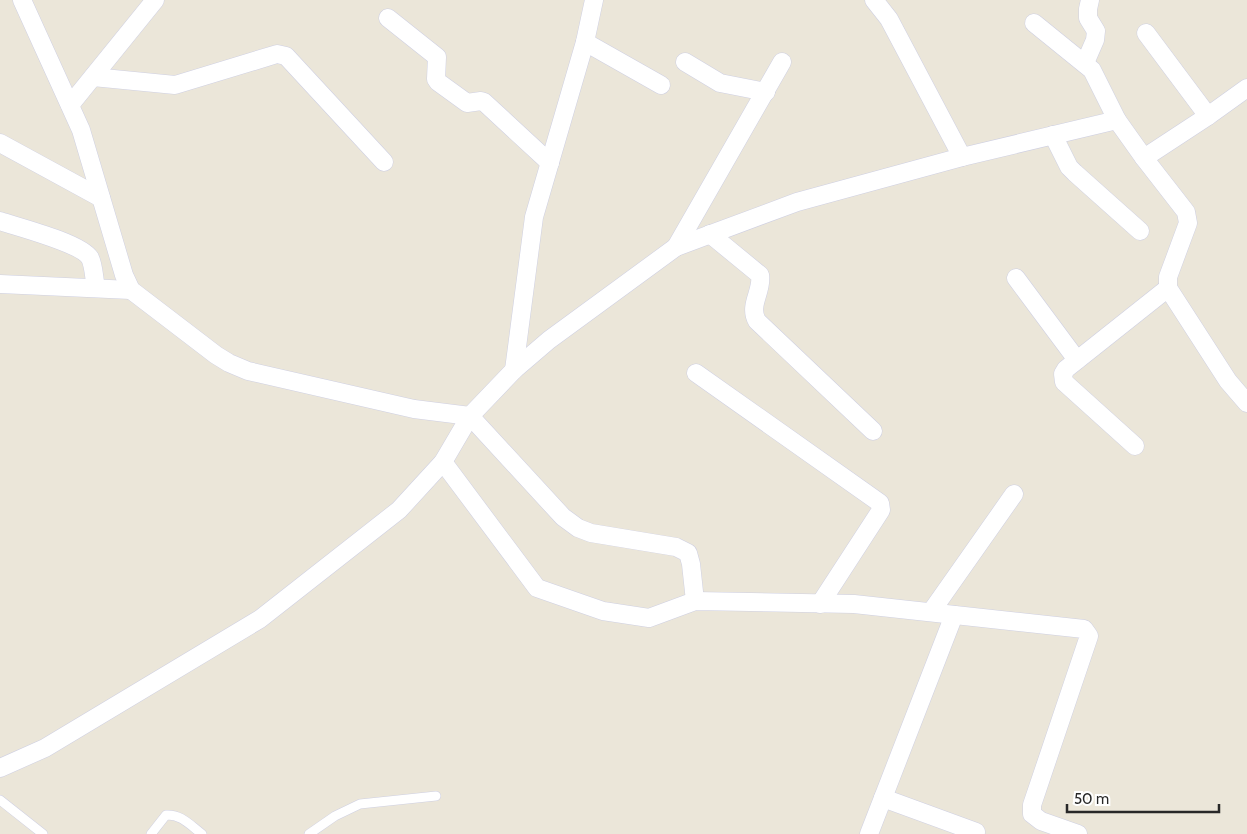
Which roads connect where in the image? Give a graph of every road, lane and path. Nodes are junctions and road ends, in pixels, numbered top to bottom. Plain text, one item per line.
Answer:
1 (22, 0) edge
2 (155, 0) edge
3 (594, 0) edge
4 (874, 0) edge
5 (1090, 0) edge
6 (388, 18) dead end
7 (1034, 23) dead end
8 (1146, 33) dead end
9 (585, 42) junction
10 (685, 62) dead end
11 (782, 62) dead end
12 (1085, 63) junction
13 (94, 76) junction
14 (662, 85) dead end
15 (1247, 88) edge
16 (766, 92) junction
17 (70, 105) junction
18 (1208, 116) junction
19 (1117, 120) junction
20 (1053, 135) junction
21 (0, 143) edge
22 (962, 158) junction
23 (1144, 158) junction
24 (384, 162) dead end
25 (550, 163) junction
26 (101, 198) junction
27 (0, 221) edge
28 (1140, 231) dead end
29 (710, 234) junction
30 (676, 247) junction
31 (1016, 278) dead end
32 (0, 284) edge
33 (96, 288) junction
34 (1168, 288) junction
35 (131, 290) junction
36 (1077, 360) junction
37 (514, 370) junction
38 (696, 372) dead end
39 (1247, 403) edge
40 (470, 416) junction
41 (873, 431) dead end
42 (1135, 446) dead end
43 (443, 462) junction
44 (1014, 494) dead end
45 (695, 601) junction
46 (820, 604) junction
47 (931, 612) junction
48 (954, 614) junction
49 (0, 768) edge
50 (436, 796) dead end
51 (883, 798) junction
52 (0, 800) edge
53 (976, 832) dead end
54 (43, 834) edge
55 (151, 834) edge
56 (202, 834) edge
57 (309, 834) edge
58 (869, 834) edge
59 (1078, 834) edge

1 - 17 street
2 - 13 street
3 - 9 street
4 - 22 street
5 - 12 street
6 - 25 street
7 - 12 street
8 - 18 street
9 - 14 street
9 - 25 street
10 - 16 street
11 - 16 street
12 - 19 street
13 - 17 street
13 - 24 street
15 - 18 street
16 - 30 street
17 - 26 street
18 - 23 street
19 - 20 street
19 - 23 street
20 - 22 street
20 - 28 street
21 - 26 street
22 - 29 street
23 - 34 street
25 - 37 street
26 - 35 street
27 - 33 street
29 - 30 street
29 - 41 street
30 - 37 street
31 - 36 street
32 - 33 street
33 - 35 street
34 - 36 street
34 - 39 street
35 - 40 street
36 - 42 street
37 - 40 street
38 - 46 street
40 - 43 street
40 - 45 street
43 - 45 street
43 - 49 street
44 - 47 street
45 - 46 street
46 - 47 street
47 - 48 street
48 - 51 street
48 - 59 street
50 - 57 lane
51 - 53 street
51 - 58 street
52 - 54 lane
55 - 56 lane

